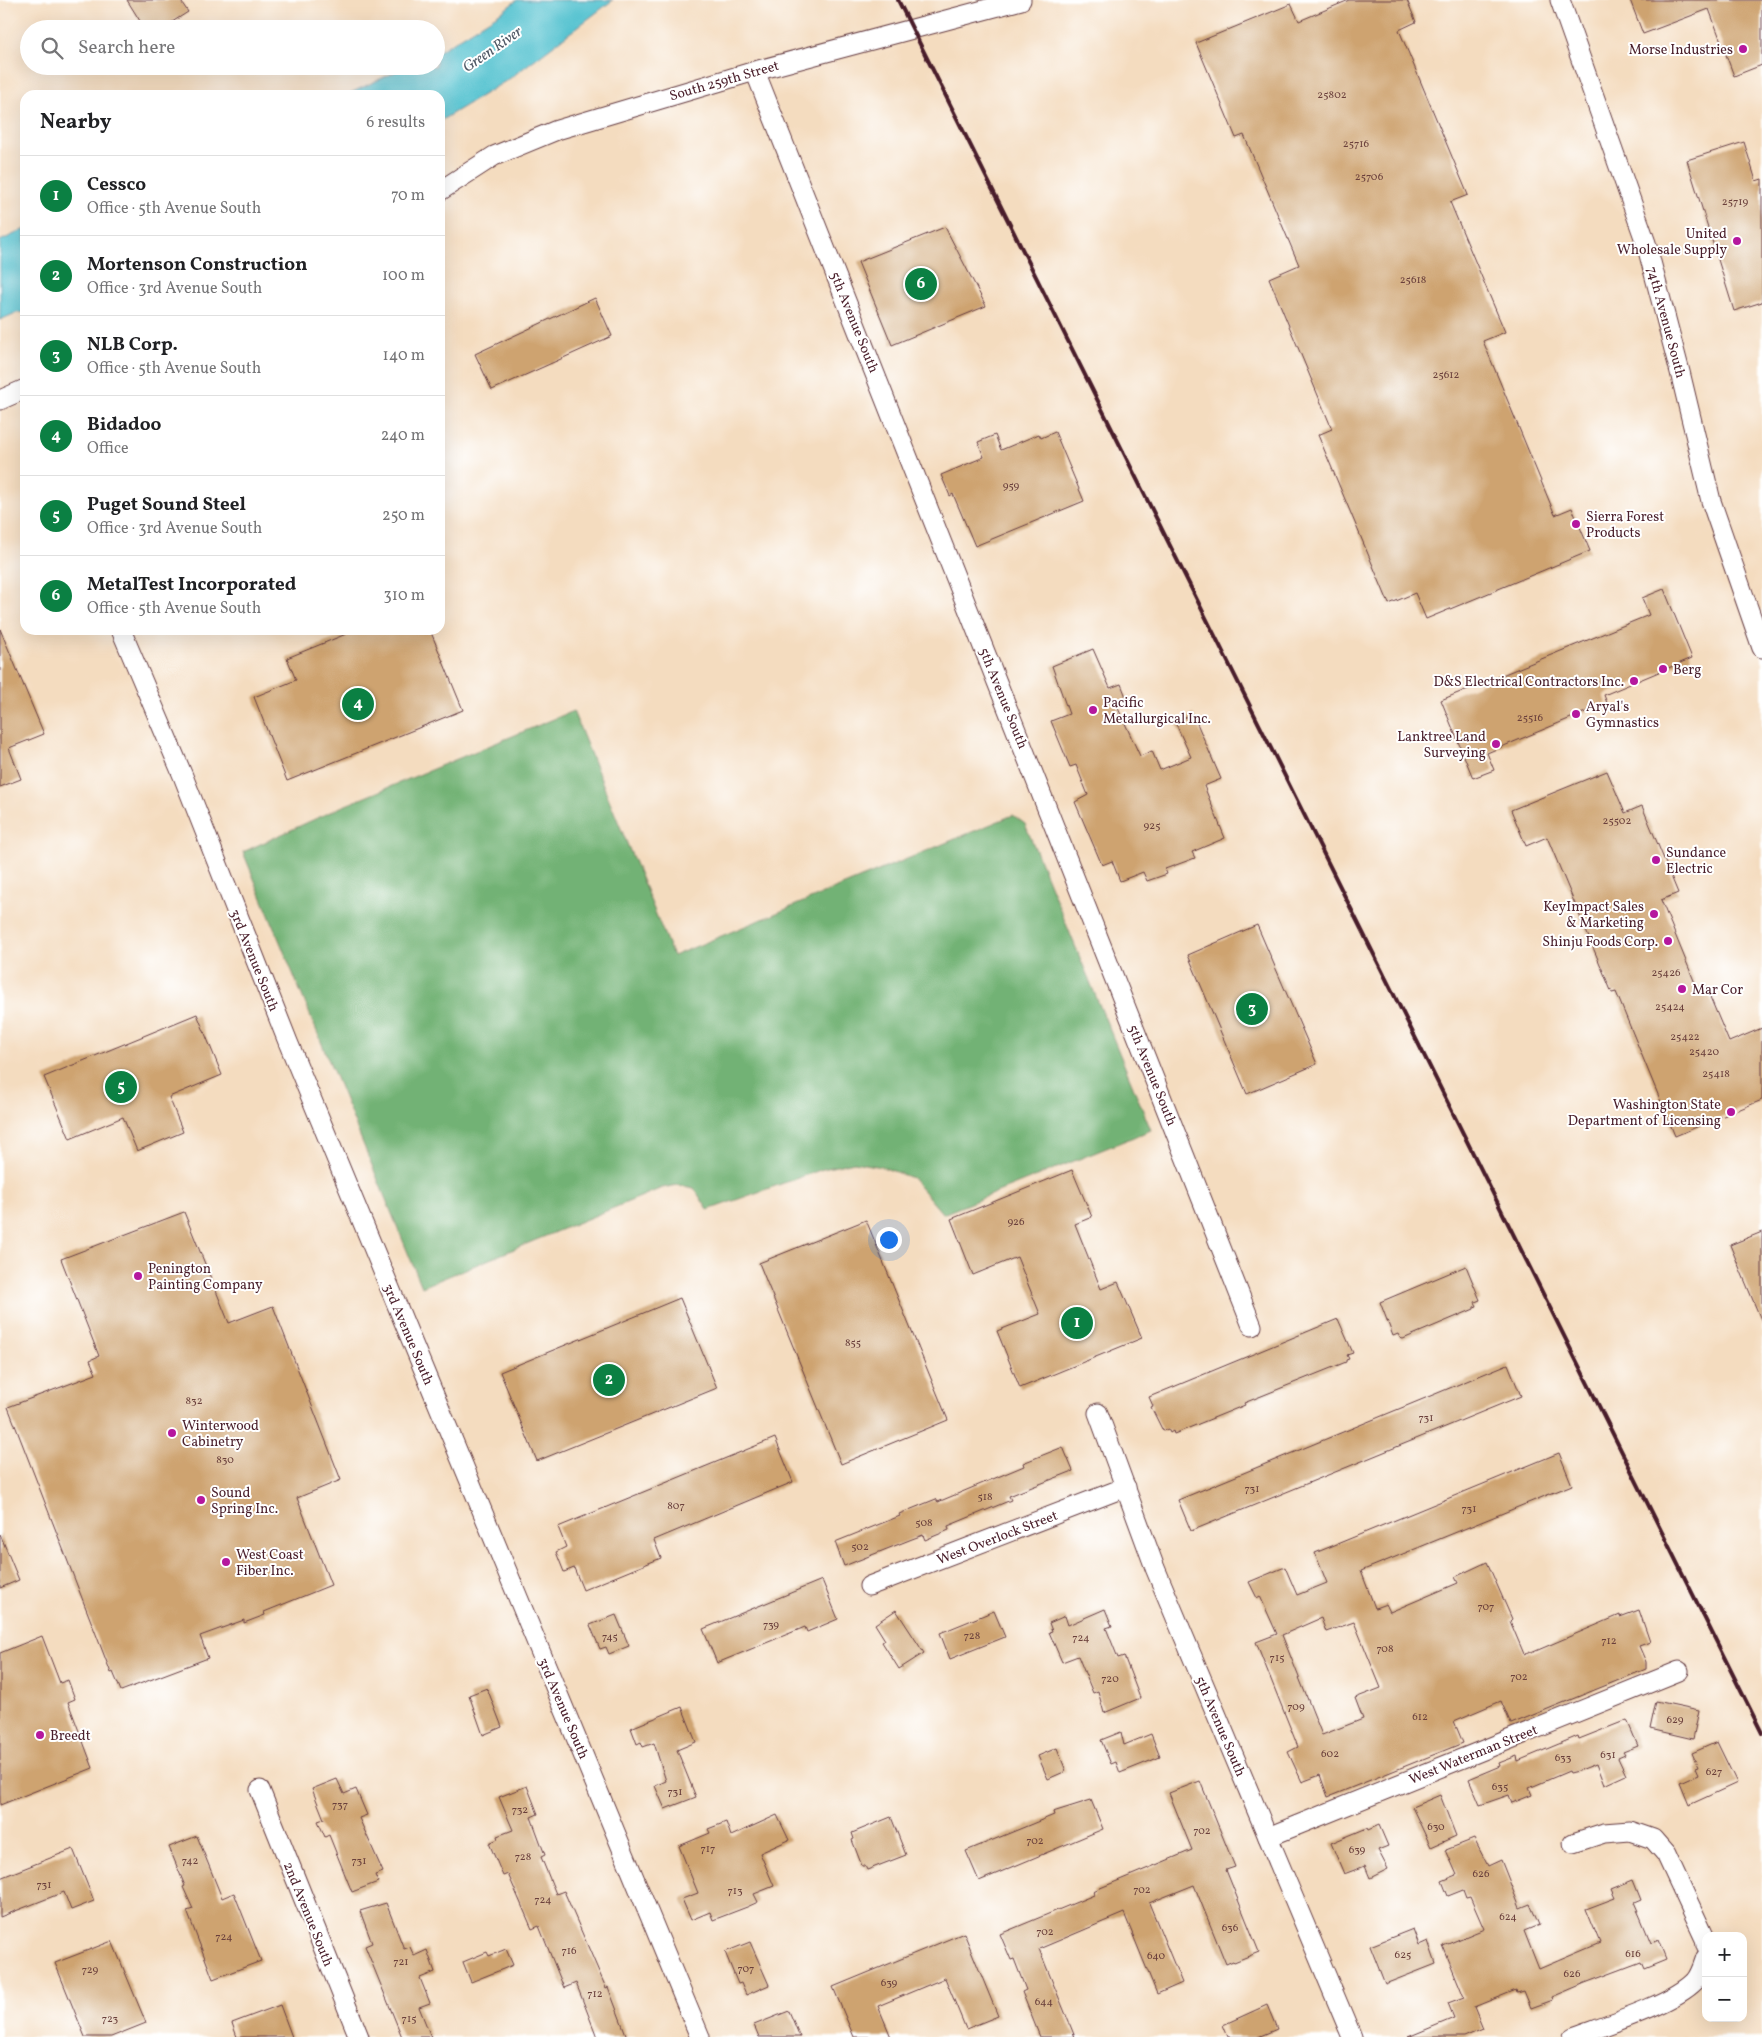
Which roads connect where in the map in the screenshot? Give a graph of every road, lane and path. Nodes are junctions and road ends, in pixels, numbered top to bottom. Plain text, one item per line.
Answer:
1 (1021, 0) edge
2 (1560, 0) edge
3 (755, 71) junction
4 (445, 188) edge
5 (20, 395) edge
6 (0, 400) edge
7 (123, 635) edge
8 (1762, 648) edge
9 (1252, 1326) dead end
10 (1098, 1412) dead end
11 (1126, 1487) junction
12 (869, 1586) dead end
13 (1679, 1671) dead end
14 (260, 1790) dead end
15 (1268, 1837) junction
16 (1573, 1843) dead end
17 (1702, 1932) edge
18 (1702, 1967) edge
19 (358, 2037) edge
20 (700, 2037) edge
21 (1352, 2037) edge
22 (1573, 2037) edge

1 - 3 street, South 259th Street
2 - 8 street, 74th Avenue South
3 - 4 street, South 259th Street
3 - 9 street, 5th Avenue South
5 - 6 street
7 - 20 street, 3rd Avenue South
10 - 11 street, 5th Avenue South
11 - 12 street, West Overlock Street
11 - 15 street, 5th Avenue South
13 - 15 street, West Waterman Street
14 - 19 street, 2nd Avenue South
15 - 21 street, 5th Avenue South
16 - 17 street
18 - 22 street

